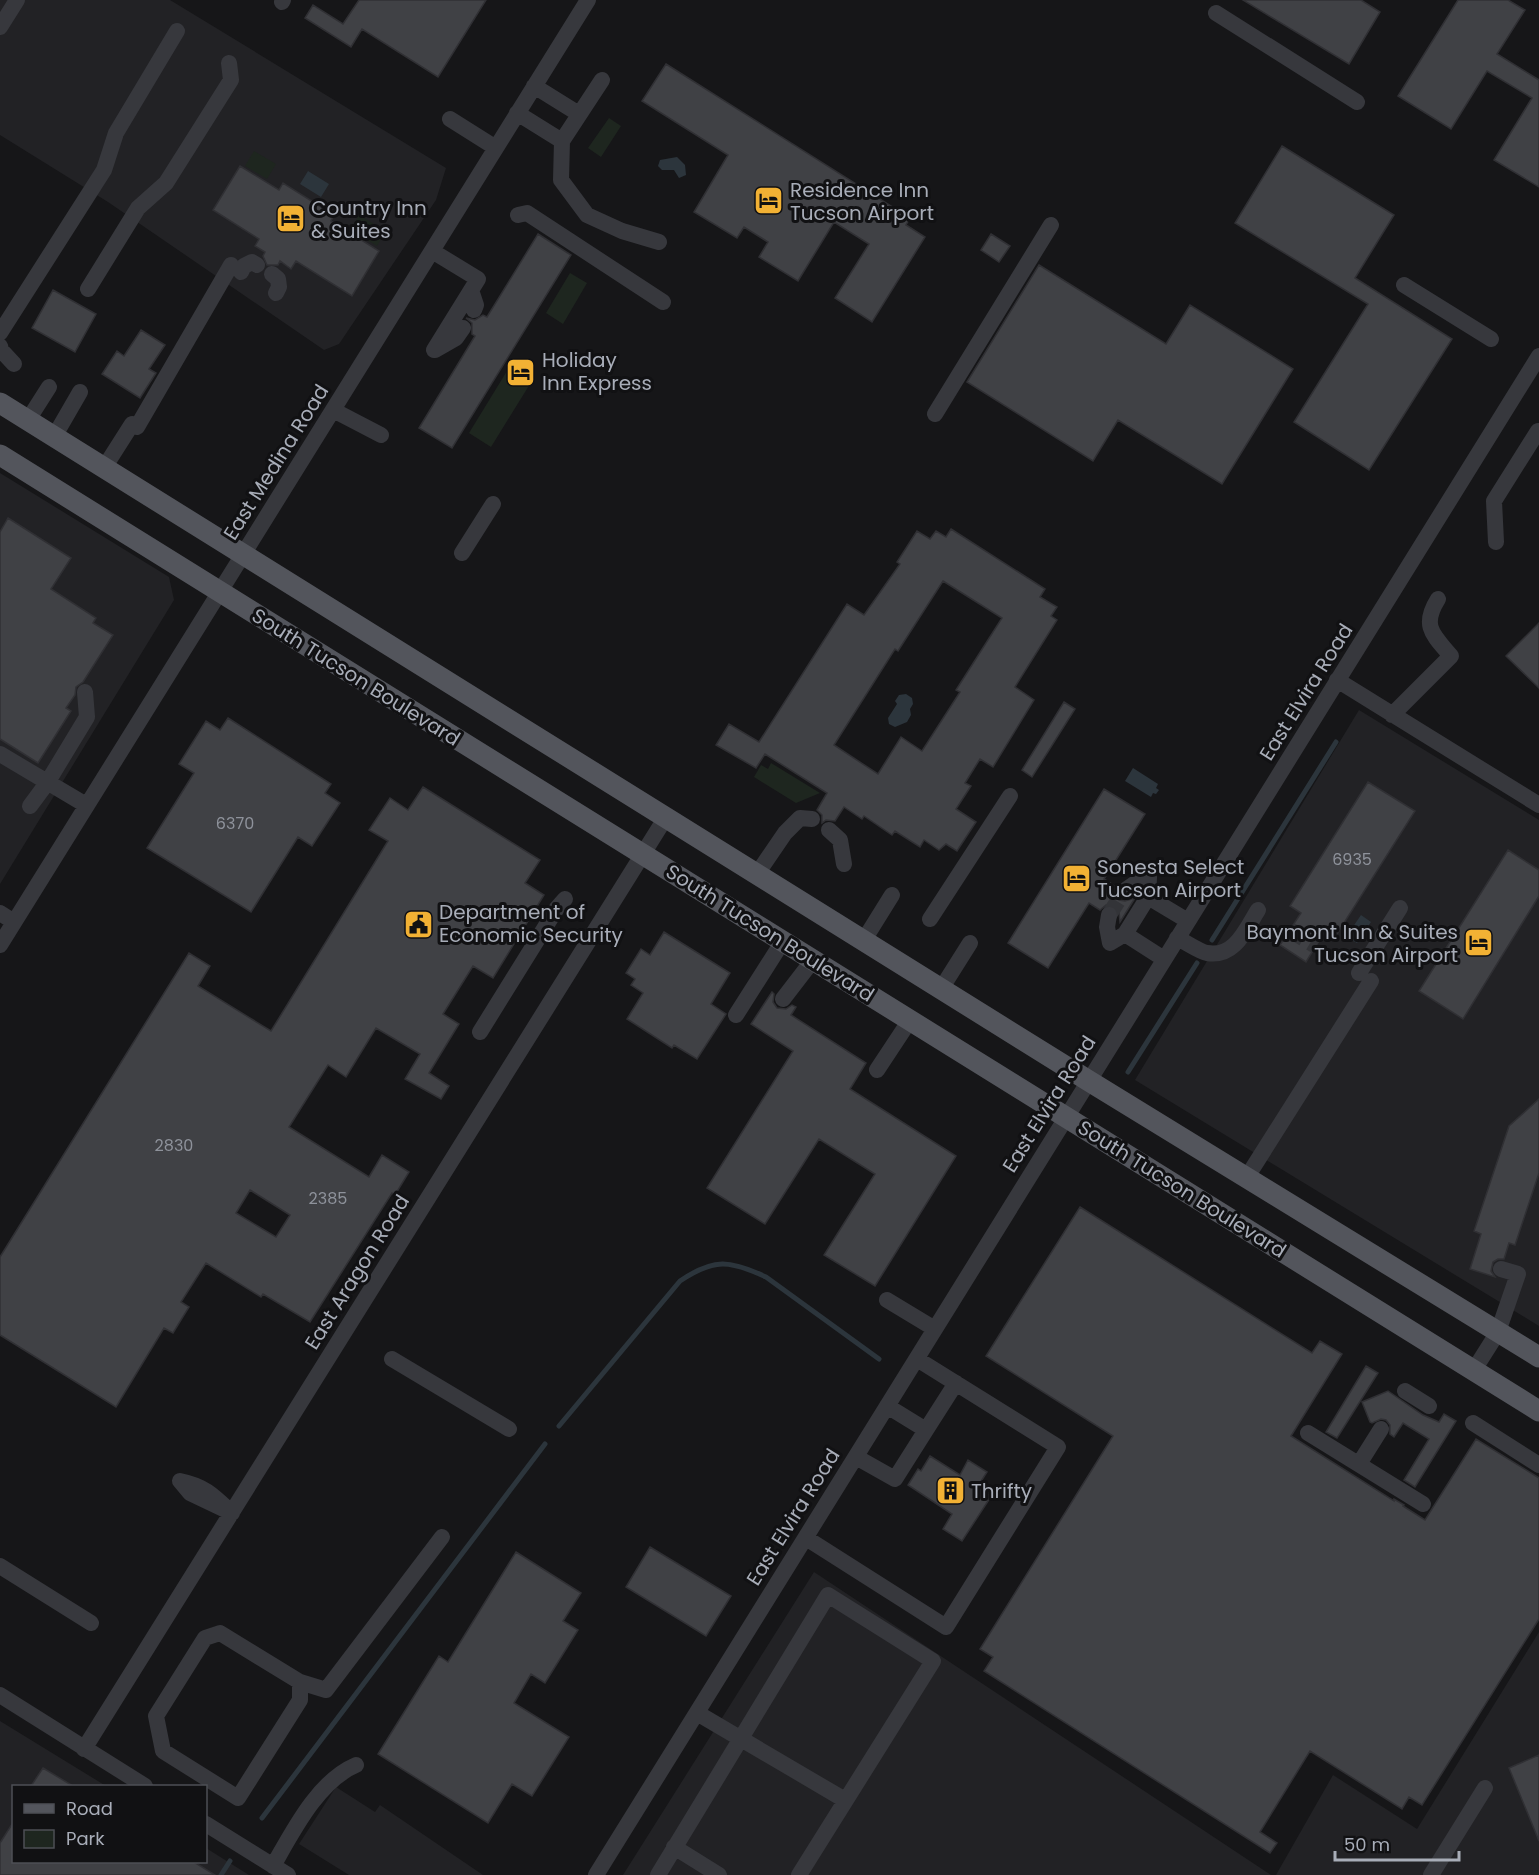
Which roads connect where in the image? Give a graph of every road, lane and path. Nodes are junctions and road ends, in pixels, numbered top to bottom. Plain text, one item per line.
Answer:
1 (17, 0) edge
2 (588, 0) edge
3 (1216, 13) dead end
4 (0, 27) edge
5 (177, 31) dead end
6 (229, 63) dead end
7 (602, 80) dead end
8 (534, 86) junction
9 (1356, 102) dead end
10 (517, 113) junction
11 (579, 114) junction
12 (450, 119) dead end
13 (562, 141) junction
14 (496, 148) junction
15 (518, 215) dead end
16 (1051, 225) dead end
17 (659, 242) dead end
18 (432, 251) junction
19 (257, 265) dead end
20 (272, 274) dead end
21 (1404, 285) dead end
22 (88, 289) dead end
23 (471, 290) junction
24 (276, 293) dead end
25 (663, 302) dead end
26 (474, 309) dead end
27 (463, 328) dead end
28 (0, 333) edge
29 (1491, 339) dead end
30 (0, 346) edge
31 (1539, 356) edge
32 (0, 362) edge
33 (49, 387) dead end
34 (80, 392) dead end
35 (0, 403) edge
36 (333, 410) junction
37 (935, 414) dead end
38 (28, 420) junction
39 (1538, 431) edge
40 (381, 435) dead end
41 (54, 437) junction
42 (0, 455) edge
43 (104, 468) junction
44 (493, 504) dead end
45 (1496, 542) dead end
46 (462, 553) dead end
47 (243, 555) junction
48 (219, 592) junction
49 (1438, 599) dead end
50 (1337, 680) junction
51 (85, 692) dead end
52 (1392, 715) junction
53 (0, 754) edge
54 (47, 783) junction
55 (1010, 796) dead end
56 (86, 805) junction
57 (1539, 805) edge
58 (30, 806) dead end
59 (666, 817) junction
60 (812, 819) dead end
61 (829, 830) dead end
62 (643, 854) junction
63 (844, 864) dead end
64 (757, 874) junction
65 (1124, 891) tunnel mouth
66 (892, 895) dead end
67 (1148, 897) junction
68 (565, 899) dead end
69 (1400, 908) dead end
70 (1258, 910) dead end
71 (1109, 915) tunnel mouth
72 (7, 917) edge
73 (930, 919) dead end
74 (1188, 921) junction
75 (1125, 934) junction
76 (1178, 938) junction
77 (864, 940) junction
78 (783, 941) junction
79 (970, 943) dead end
80 (0, 945) edge
81 (1164, 959) junction
82 (813, 960) junction
83 (941, 988) junction
84 (783, 999) dead end
85 (736, 1015) dead end
86 (910, 1020) junction
87 (480, 1032) dead end
88 (878, 1070) dead end
89 (1089, 1081) junction
90 (1066, 1118) junction
91 (1247, 1177) junction
92 (1501, 1269) dead end
93 (887, 1300) dead end
94 (935, 1329) junction
95 (1498, 1332) junction
96 (1539, 1357) edge
97 (392, 1359) dead end
98 (917, 1359) junction
99 (1474, 1370) junction
100 (956, 1383) junction
101 (1405, 1391) dead end
102 (1429, 1406) dead end
103 (887, 1407) junction
104 (1539, 1411) edge
105 (1473, 1423) dead end
106 (509, 1429) dead end
107 (1381, 1429) dead end
108 (926, 1430) junction
109 (1308, 1433) dead end
110 (856, 1457) junction
111 (1359, 1464) junction
112 (1539, 1465) edge
113 (1423, 1504) dead end
114 (442, 1538) dead end
115 (806, 1538) junction
116 (0, 1566) edge
117 (91, 1623) dead end
118 (300, 1682) junction
119 (0, 1695) edge
120 (697, 1713) junction
121 (741, 1738) junction
122 (84, 1749) junction
123 (356, 1765) dead end
124 (143, 1785) edge
125 (1485, 1788) dead end
126 (845, 1800) junction
127 (207, 1825) edge
128 (674, 1847) junction
129 (273, 1866) junction
130 (288, 1875) edge
131 (596, 1875) edge
132 (658, 1875) edge
133 (719, 1875) edge
134 (799, 1875) edge
135 (1431, 1875) edge

1 - 4 street
2 - 8 street, East Medina Road
3 - 9 street
5 - 28 street
6 - 22 street
7 - 11 street
8 - 10 street, East Medina Road
8 - 11 street
10 - 13 street
10 - 14 street, East Medina Road
11 - 13 street
12 - 14 street
13 - 17 street
14 - 18 street, East Medina Road
15 - 25 street
16 - 37 street
18 - 23 street
18 - 36 street, East Medina Road
19 - 43 street
20 - 24 street
21 - 29 street
23 - 26 street
23 - 27 street
30 - 32 street
31 - 50 street, East Elvira Road
33 - 38 street
34 - 41 street
35 - 38 main road
36 - 40 street
36 - 47 street, East Medina Road
38 - 41 main road
39 - 45 street
41 - 43 main road
42 - 48 main road, South Tucson Boulevard
43 - 47 main road
44 - 46 street
47 - 48 street, East Medina Road
47 - 59 main road
48 - 56 street, East Medina Road
48 - 62 main road, South Tucson Boulevard
49 - 52 street
50 - 52 street
50 - 74 street, East Elvira Road
51 - 54 street
52 - 57 street
53 - 54 street
54 - 56 street
54 - 58 street
55 - 73 street
56 - 72 street, East Medina Road
59 - 62 street, East Aragon Road
59 - 64 main road
60 - 64 street
61 - 63 street
62 - 78 main road, South Tucson Boulevard
62 - 122 street, East Aragon Road
64 - 77 main road
65 - 67 street
66 - 77 street
67 - 74 street
67 - 75 street
68 - 87 street
69 - 91 street
70 - 76 street
71 - 75 street
72 - 80 street, East Medina Road
74 - 76 street, East Elvira Road
75 - 81 street
76 - 81 street, East Elvira Road
77 - 83 main road
78 - 82 main road, South Tucson Boulevard
78 - 85 street
79 - 83 street
81 - 89 street, East Elvira Road
82 - 84 street
82 - 86 main road, South Tucson Boulevard
83 - 89 main road
86 - 88 street
86 - 90 main road, South Tucson Boulevard
89 - 90 street, East Elvira Road
89 - 91 main road
90 - 94 street, East Elvira Road
90 - 99 main road, South Tucson Boulevard
91 - 95 main road
92 - 95 street
93 - 94 street
94 - 98 street, East Elvira Road
95 - 96 main road
95 - 99 street
97 - 106 street
98 - 100 street
98 - 103 street, East Elvira Road
99 - 104 main road, South Tucson Boulevard
100 - 108 street
100 - 115 street
101 - 102 street
103 - 108 street
103 - 110 street, East Elvira Road
105 - 112 street
107 - 111 street
108 - 110 street
109 - 111 street
110 - 115 street, East Elvira Road
111 - 113 street
114 - 118 street
115 - 120 street, East Elvira Road
116 - 117 street
118 - 118 street
119 - 122 street
120 - 121 street
120 - 131 street, East Elvira Road
121 - 126 street
121 - 126 street
121 - 128 street
122 - 124 street
123 - 129 street
125 - 135 street
126 - 134 street
127 - 129 street
128 - 132 street
128 - 133 street
129 - 130 street

